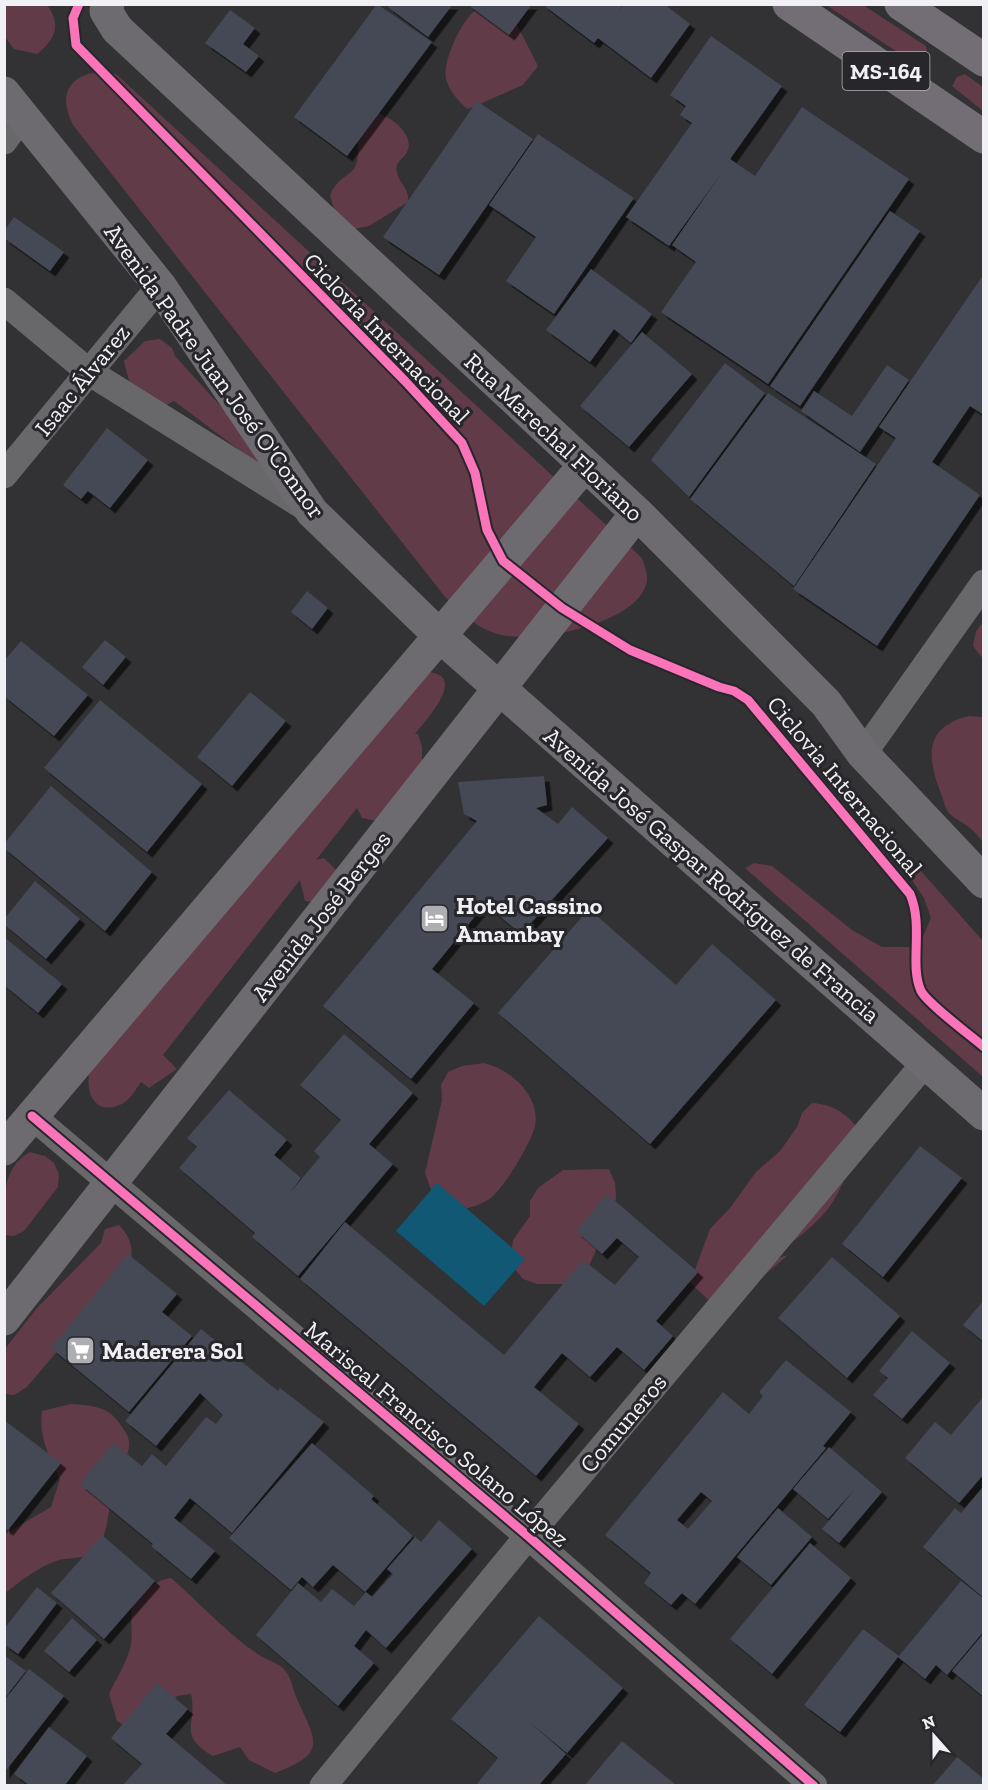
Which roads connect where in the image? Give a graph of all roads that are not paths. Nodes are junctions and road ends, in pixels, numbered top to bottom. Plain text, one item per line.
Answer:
1 (789, 4) edge
2 (901, 4) edge
3 (107, 8) edge
4 (984, 60) edge
5 (10, 117) edge
6 (984, 137) edge
7 (160, 286) junction
8 (4, 301) edge
9 (89, 372) junction
10 (584, 466) junction
11 (4, 475) edge
12 (312, 512) junction
13 (637, 513) junction
14 (984, 583) edge
15 (440, 636) junction
16 (499, 688) junction
17 (863, 754) junction
18 (984, 882) edge
19 (925, 1063) junction
20 (984, 1114) edge
21 (32, 1116) junction
22 (4, 1149) edge
23 (111, 1182) junction
24 (9, 1302) edge
25 (528, 1536) junction
26 (323, 1785) edge
27 (813, 1785) edge

1 - 6 main road, MS-164
2 - 4 main road, MS-164
3 - 10 main road, Rua Marechal Floriano
5 - 7 main road, Avenida Padre Juan José O'Connor
7 - 9 street, Isaac Álvarez
7 - 12 main road, Avenida Padre Juan José O'Connor
8 - 9 street
9 - 11 street, Isaac Álvarez
9 - 12 street
10 - 13 main road, Rua Marechal Floriano
10 - 15 main road
12 - 15 main road, Avenida Padre Juan José O'Connor
13 - 16 main road, Avenida José Berges
13 - 17 main road, Rua Marechal Floriano
14 - 17 street
15 - 16 main road, Avenida José Gaspar Rodríguez de Francia
15 - 21 main road
16 - 19 main road, Avenida José Gaspar Rodríguez de Francia
16 - 23 main road, Avenida José Berges
17 - 18 main road, Rua Marechal Floriano
19 - 20 main road, Avenida José Gaspar Rodríguez de Francia
19 - 25 street, Comuneros
21 - 22 main road
21 - 23 street, Mariscal Francisco Solano López
23 - 24 main road, Avenida José Berges
23 - 25 street, Mariscal Francisco Solano López
25 - 26 street, Comuneros
25 - 27 street, Mariscal Francisco Solano López

